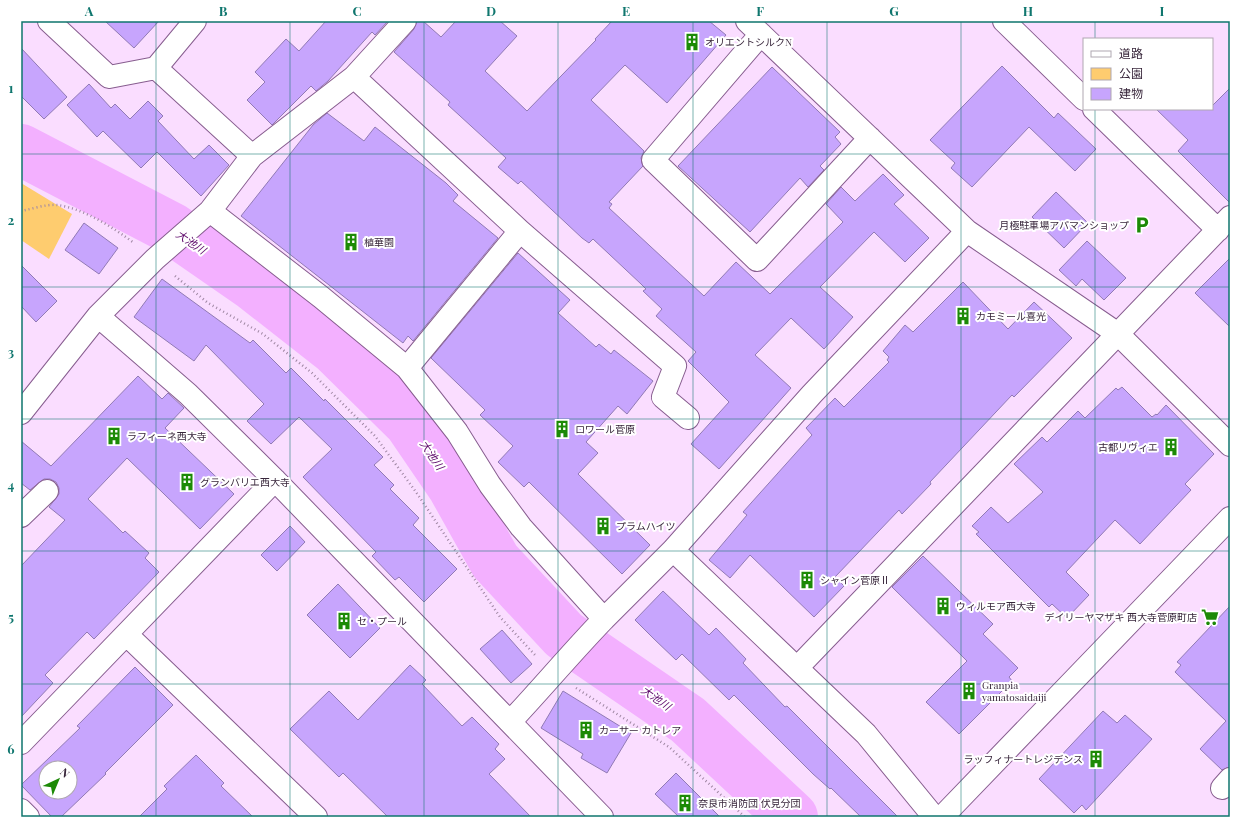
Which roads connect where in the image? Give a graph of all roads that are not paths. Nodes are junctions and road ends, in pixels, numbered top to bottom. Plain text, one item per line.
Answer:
1 (49, 21) edge
2 (196, 21) edge
3 (405, 21) edge
4 (1004, 21) edge
5 (754, 28) edge
6 (156, 68) junction
7 (354, 77) junction
8 (1083, 98) edge
9 (1095, 110) edge
10 (870, 138) junction
11 (252, 156) junction
12 (205, 216) junction
13 (1224, 223) edge
14 (520, 231) junction
15 (967, 231) junction
16 (98, 316) junction
17 (1118, 334) junction
18 (407, 368) junction
19 (21, 413) edge
20 (688, 418) dead end
21 (1230, 444) edge
22 (275, 480) junction
23 (47, 491) dead end
24 (21, 516) edge
25 (1230, 518) edge
26 (672, 550) junction
27 (604, 619) junction
28 (127, 635) junction
29 (798, 668) junction
30 (510, 722) junction
31 (21, 743) edge
32 (21, 810) edge
33 (28, 817) edge
34 (316, 817) edge
35 (602, 817) edge
36 (934, 817) edge
37 (942, 817) edge

1 - 6 street
2 - 6 street
3 - 7 street
4 - 8 street
5 - 10 street
5 - 10 street
6 - 11 street
7 - 11 street
7 - 14 street
9 - 13 street
10 - 15 street
11 - 12 street
12 - 16 street
12 - 18 street
13 - 17 street
14 - 18 street
14 - 20 street
15 - 17 street
15 - 26 street
16 - 19 street
16 - 22 street
17 - 21 street
17 - 29 street
18 - 27 street
22 - 28 street
22 - 30 street
23 - 24 street
25 - 37 street
26 - 27 street
26 - 29 street
27 - 30 street
28 - 31 street
28 - 34 street
29 - 36 street
30 - 35 street
32 - 33 street

